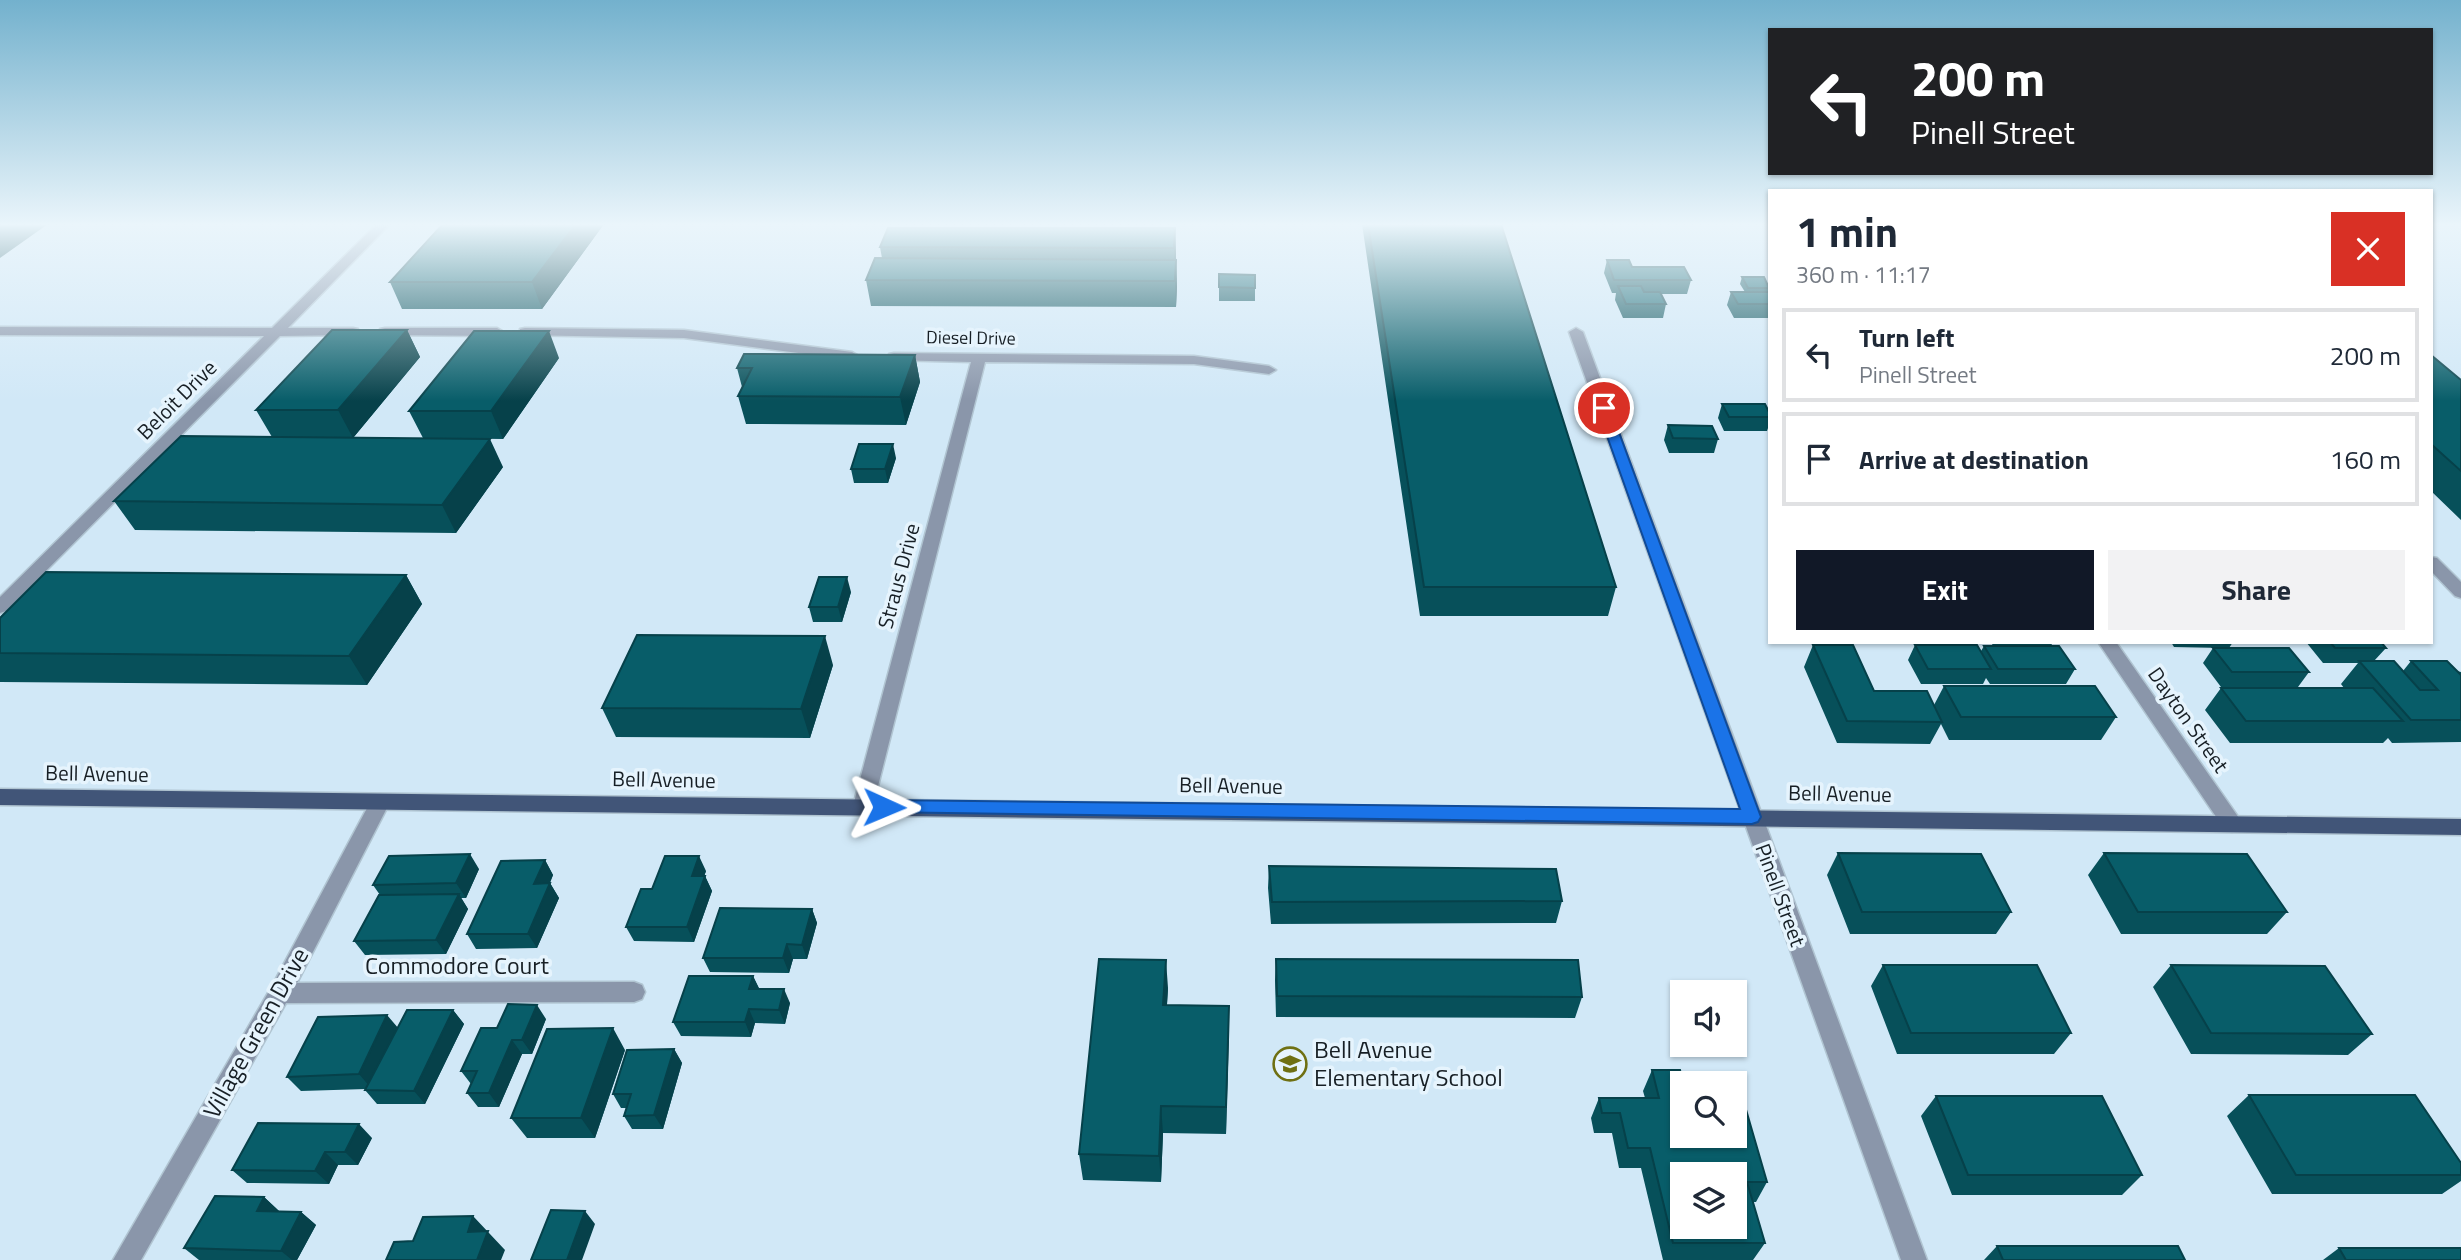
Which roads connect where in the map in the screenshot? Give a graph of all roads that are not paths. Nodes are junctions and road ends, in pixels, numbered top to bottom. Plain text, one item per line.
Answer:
1 (325, 283) edge
2 (0, 331) edge
3 (276, 332) junction
4 (1576, 332) dead end
5 (979, 358) junction
6 (1269, 370) dead end
7 (2433, 564) edge
8 (2461, 592) edge
9 (0, 607) edge
10 (2108, 644) edge
11 (0, 797) edge
12 (380, 802) junction
13 (863, 806) junction
14 (1752, 817) junction
15 (2232, 824) junction
16 (2461, 827) edge
17 (634, 992) dead end
18 (280, 993) junction
19 (126, 1260) edge
20 (1914, 1260) edge

1 - 3 street, Beloit Drive
2 - 3 street, Diesel Drive
3 - 5 street, Diesel Drive
3 - 9 street, Beloit Drive
4 - 14 street, Pinell Street
5 - 6 street, Diesel Drive
5 - 13 street, Straus Drive
7 - 8 street
10 - 15 street, Dayton Street
11 - 12 main road, Bell Avenue
12 - 13 main road, Bell Avenue
12 - 18 street, Village Green Drive
13 - 14 main road, Bell Avenue
14 - 15 main road, Bell Avenue
14 - 20 street, Pinell Street
15 - 16 main road, Bell Avenue
17 - 18 street, Commodore Court
18 - 19 street, Village Green Drive

